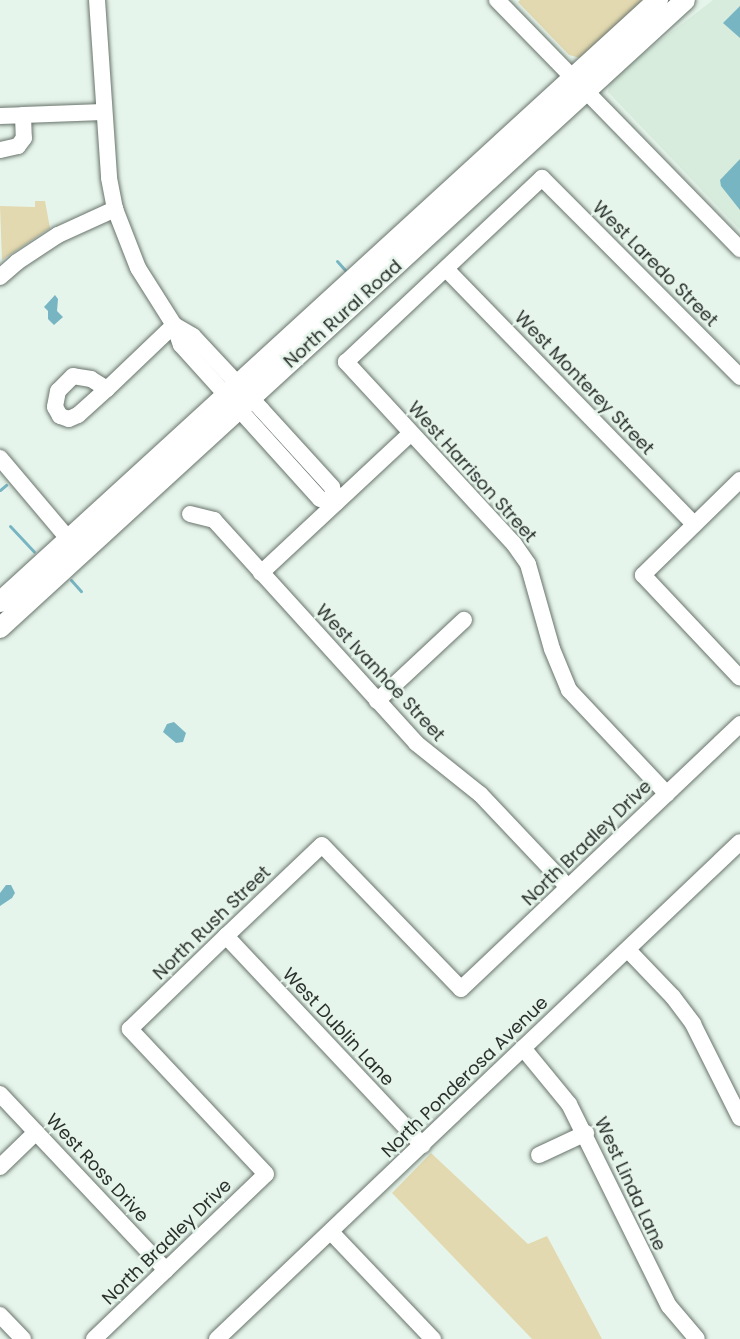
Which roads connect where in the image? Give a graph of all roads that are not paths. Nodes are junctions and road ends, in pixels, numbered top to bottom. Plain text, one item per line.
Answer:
1 (97, 0) edge
2 (497, 0) edge
3 (658, 0) edge
4 (686, 0) edge
5 (579, 85) junction
6 (104, 112) junction
7 (23, 115) junction
8 (0, 116) edge
9 (0, 150) edge
10 (115, 209) junction
11 (740, 249) edge
12 (446, 269) junction
13 (0, 277) edge
14 (174, 325) junction
15 (740, 377) edge
16 (107, 389) dead end
17 (238, 397) junction
18 (411, 433) junction
19 (0, 458) edge
20 (740, 480) edge
21 (336, 503) junction
22 (190, 514) dead end
23 (694, 524) junction
24 (75, 546) junction
25 (261, 573) junction
26 (0, 602) edge
27 (464, 620) dead end
28 (0, 628) edge
29 (740, 678) edge
30 (377, 701) junction
31 (740, 724) edge
32 (667, 794) junction
33 (740, 842) edge
34 (568, 887) junction
35 (226, 936) junction
36 (628, 950) junction
37 (461, 989) joint
38 (523, 1048) junction
39 (0, 1094) edge
40 (740, 1118) edge
41 (36, 1132) junction
42 (586, 1133) junction
43 (422, 1144) junction
44 (539, 1155) dead end
45 (0, 1167) edge
46 (266, 1174) joint
47 (331, 1232) junction
48 (166, 1270) junction
49 (0, 1315) edge
50 (105, 1335) edge
51 (225, 1336) edge
52 (23, 1339) edge
53 (433, 1339) edge
54 (697, 1339) edge

1 - 6 street
2 - 5 street
3 - 5 main road, North Rural Road
4 - 5 main road, North Rural Road
5 - 11 street
5 - 17 main road, North Rural Road
6 - 7 street
6 - 10 street
7 - 8 street
7 - 9 street
10 - 13 street
10 - 14 street
12 - 15 street, West Laredo Street
12 - 18 street, West Harrison Street
12 - 23 street, West Monterey Street
14 - 16 street
14 - 17 street
17 - 21 street
17 - 24 main road, North Rural Road
18 - 21 street
18 - 32 street, West Harrison Street
19 - 24 street
20 - 23 street
21 - 25 street
22 - 25 street, West Ivanhoe Street
23 - 29 street
24 - 26 main road, North Rural Road
24 - 28 main road, North Rural Road
25 - 30 street, West Ivanhoe Street
27 - 30 street
30 - 34 street, West Ivanhoe Street
31 - 32 street, North Bradley Drive
32 - 34 street, North Bradley Drive
33 - 36 street, North Ponderosa Avenue
34 - 37 street, North Bradley Drive
35 - 37 street, North Rush Street
35 - 43 street, West Dublin Lane
35 - 46 street, North Rush Street
36 - 38 street, North Ponderosa Avenue
36 - 40 street
38 - 42 street, West Linda Lane
38 - 43 street, North Ponderosa Avenue
39 - 41 street, West Ross Drive
41 - 45 street
41 - 48 street, West Ross Drive
42 - 44 street
42 - 54 street, West Linda Lane
43 - 47 street, North Ponderosa Avenue
46 - 48 street, North Bradley Drive
47 - 51 street, North Ponderosa Avenue
47 - 53 street
48 - 50 street, North Bradley Drive
49 - 52 street

